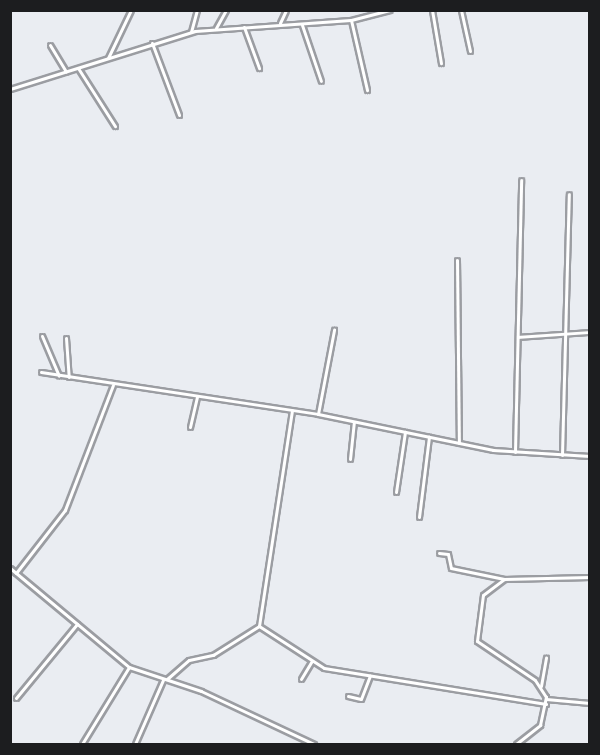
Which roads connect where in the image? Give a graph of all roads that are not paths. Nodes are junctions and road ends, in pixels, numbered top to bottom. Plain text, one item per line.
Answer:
1 (131, 10) edge
2 (197, 10) edge
3 (226, 10) edge
4 (286, 10) edge
5 (390, 10) edge
6 (432, 10) edge
7 (461, 10) edge
8 (351, 20) junction
9 (280, 23) junction
10 (302, 25) junction
11 (244, 27) junction
12 (216, 28) junction
13 (191, 32) junction
14 (152, 43) junction
15 (50, 45) dead end
16 (470, 51) dead end
17 (107, 60) junction
18 (441, 63) dead end
19 (78, 68) junction
20 (259, 68) dead end
21 (66, 72) junction
22 (321, 81) dead end
23 (10, 89) edge
24 (367, 90) dead end
25 (179, 115) dead end
26 (115, 126) dead end
27 (521, 180) dead end
28 (569, 194) dead end
29 (457, 260) dead end
30 (334, 330) dead end
31 (590, 332) edge
32 (565, 333) junction
33 (42, 336) dead end
34 (518, 337) junction
35 (66, 338) dead end
36 (41, 372) dead end
37 (59, 376) junction
38 (69, 377) junction
39 (113, 385) junction
40 (197, 396) junction
41 (292, 411) junction
42 (318, 414) junction
43 (354, 422) junction
44 (190, 427) dead end
45 (405, 432) junction
46 (429, 437) junction
47 (459, 443) junction
48 (515, 452) junction
49 (562, 455) junction
50 (590, 456) edge
51 (350, 459) dead end
52 (396, 492) dead end
53 (419, 517) dead end
54 (439, 553) dead end
55 (10, 568) edge
56 (16, 573) junction
57 (590, 577) edge
58 (504, 579) junction
59 (77, 624) junction
60 (259, 626) junction
61 (546, 657) dead end
62 (312, 661) junction
63 (129, 667) junction
64 (370, 676) junction
65 (165, 679) junction
66 (301, 679) dead end
67 (541, 686) junction
68 (348, 696) dead end
69 (16, 698) dead end
70 (546, 702) junction
71 (590, 703) edge
72 (82, 744) edge
73 (135, 744) edge
74 (314, 744) edge
75 (516, 744) edge

1 - 17 street
2 - 13 street
3 - 12 street
4 - 9 street
5 - 8 street
6 - 18 street
7 - 16 street
8 - 10 street
8 - 24 street
9 - 10 street
9 - 11 street
10 - 22 street
11 - 12 street
11 - 20 street
12 - 13 street
13 - 14 street
14 - 17 street
14 - 25 street
15 - 21 street
17 - 19 street
19 - 21 street
19 - 26 street
21 - 23 street
27 - 34 street
28 - 32 street
29 - 47 street
30 - 42 street
31 - 32 street
32 - 34 street
32 - 49 street
33 - 37 street
34 - 48 street
35 - 38 street
36 - 37 street
37 - 38 street
38 - 39 street
39 - 40 street
39 - 56 street
40 - 41 street
40 - 44 street
41 - 42 street
41 - 60 street
42 - 43 street
43 - 45 street
43 - 51 street
45 - 46 street
45 - 52 street
46 - 47 street
46 - 53 street
47 - 48 street
48 - 49 street
49 - 50 street
54 - 58 street
55 - 56 street
56 - 59 street
57 - 58 street
58 - 67 street
59 - 63 street
59 - 69 street
60 - 62 street
60 - 65 street
61 - 67 street
62 - 64 street
62 - 66 street
63 - 65 street
63 - 72 street
64 - 68 street
64 - 70 street
65 - 73 street
65 - 74 street
67 - 70 street
70 - 71 street
70 - 75 street

